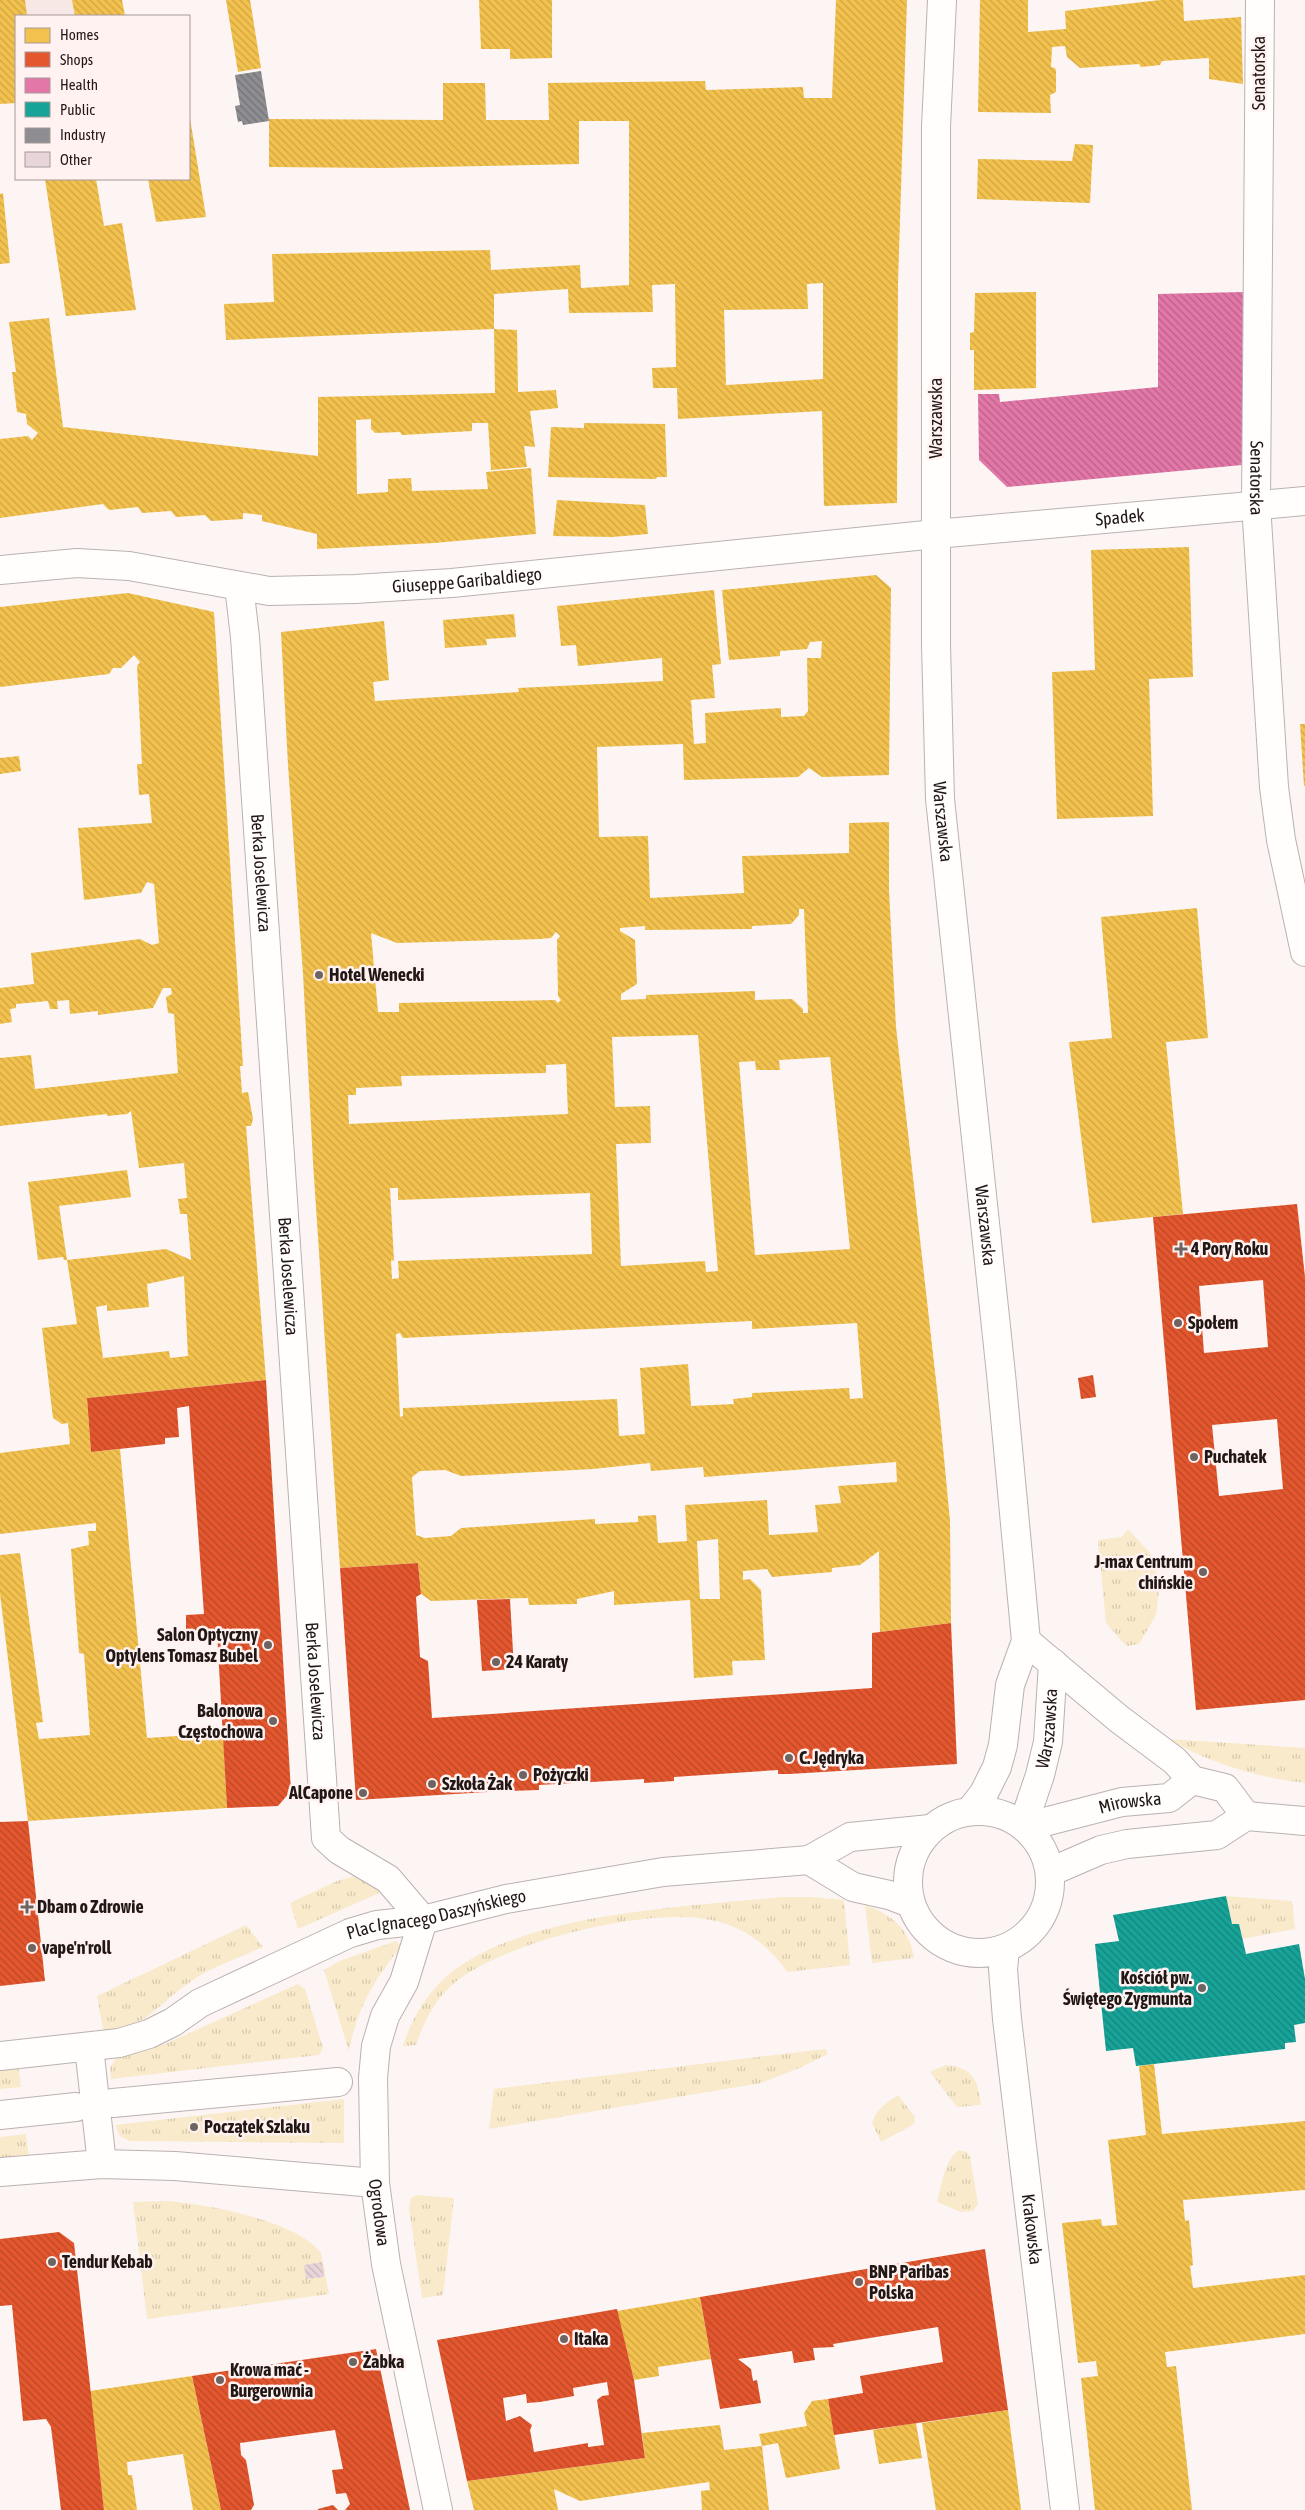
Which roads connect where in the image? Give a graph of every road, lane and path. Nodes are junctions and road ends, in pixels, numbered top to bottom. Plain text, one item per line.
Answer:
1 (942, 0) edge
2 (1260, 0) edge
3 (1305, 501) edge
4 (1256, 504) junction
5 (936, 534) junction
6 (0, 570) edge
7 (239, 586) junction
8 (1301, 922) edge
9 (1305, 952) edge
10 (1026, 1641) junction
11 (1053, 1663) junction
12 (1192, 1780) junction
13 (971, 1810) junction
14 (1246, 1816) junction
15 (1305, 1821) edge
16 (1024, 1826) junction
17 (930, 1829) junction
18 (809, 1860) junction
19 (1050, 1872) junction
20 (910, 1903) junction
21 (423, 1920) junction
22 (1005, 1949) junction
23 (89, 2047) junction
24 (0, 2056) edge
25 (338, 2082) dead end
26 (113, 2103) dead end
27 (76, 2107) dead end
28 (0, 2115) edge
29 (102, 2164) junction
30 (0, 2172) edge
31 (375, 2183) junction
32 (438, 2510) edge
33 (1065, 2510) edge

1 - 5 street, Warszawska
2 - 4 street, Senatorska
3 - 4 street, Spadek
4 - 5 street, Spadek
4 - 8 street, Senatorska
5 - 7 street, Giuseppe Garibaldiego
5 - 10 street, Warszawska
6 - 7 street, Giuseppe Garibaldiego
7 - 21 street, Berka Joselewicza
8 - 9 street, Senatorska
10 - 11 street, Warszawska
10 - 13 street, Warszawska
11 - 12 street
11 - 16 street, Warszawska
12 - 14 street
12 - 16 street, Mirowska
13 - 16 street, Plac Ignacego Daszyńskiego
13 - 17 street, Plac Ignacego Daszyńskiego
14 - 15 street
14 - 19 street
16 - 19 street, Plac Ignacego Daszyńskiego
17 - 18 street, Plac Ignacego Daszyńskiego
17 - 20 street, Plac Ignacego Daszyńskiego
18 - 20 street
18 - 21 street, Plac Ignacego Daszyńskiego
19 - 22 street, Plac Ignacego Daszyńskiego
20 - 22 street, Plac Ignacego Daszyńskiego
21 - 23 street, Plac Ignacego Daszyńskiego
21 - 31 street, Ogrodowa
22 - 33 street, Krakowska
23 - 24 street, Plac Ignacego Daszyńskiego
23 - 29 street
25 - 26 street
27 - 28 street
29 - 30 street
29 - 31 street
31 - 32 street, Ogrodowa

